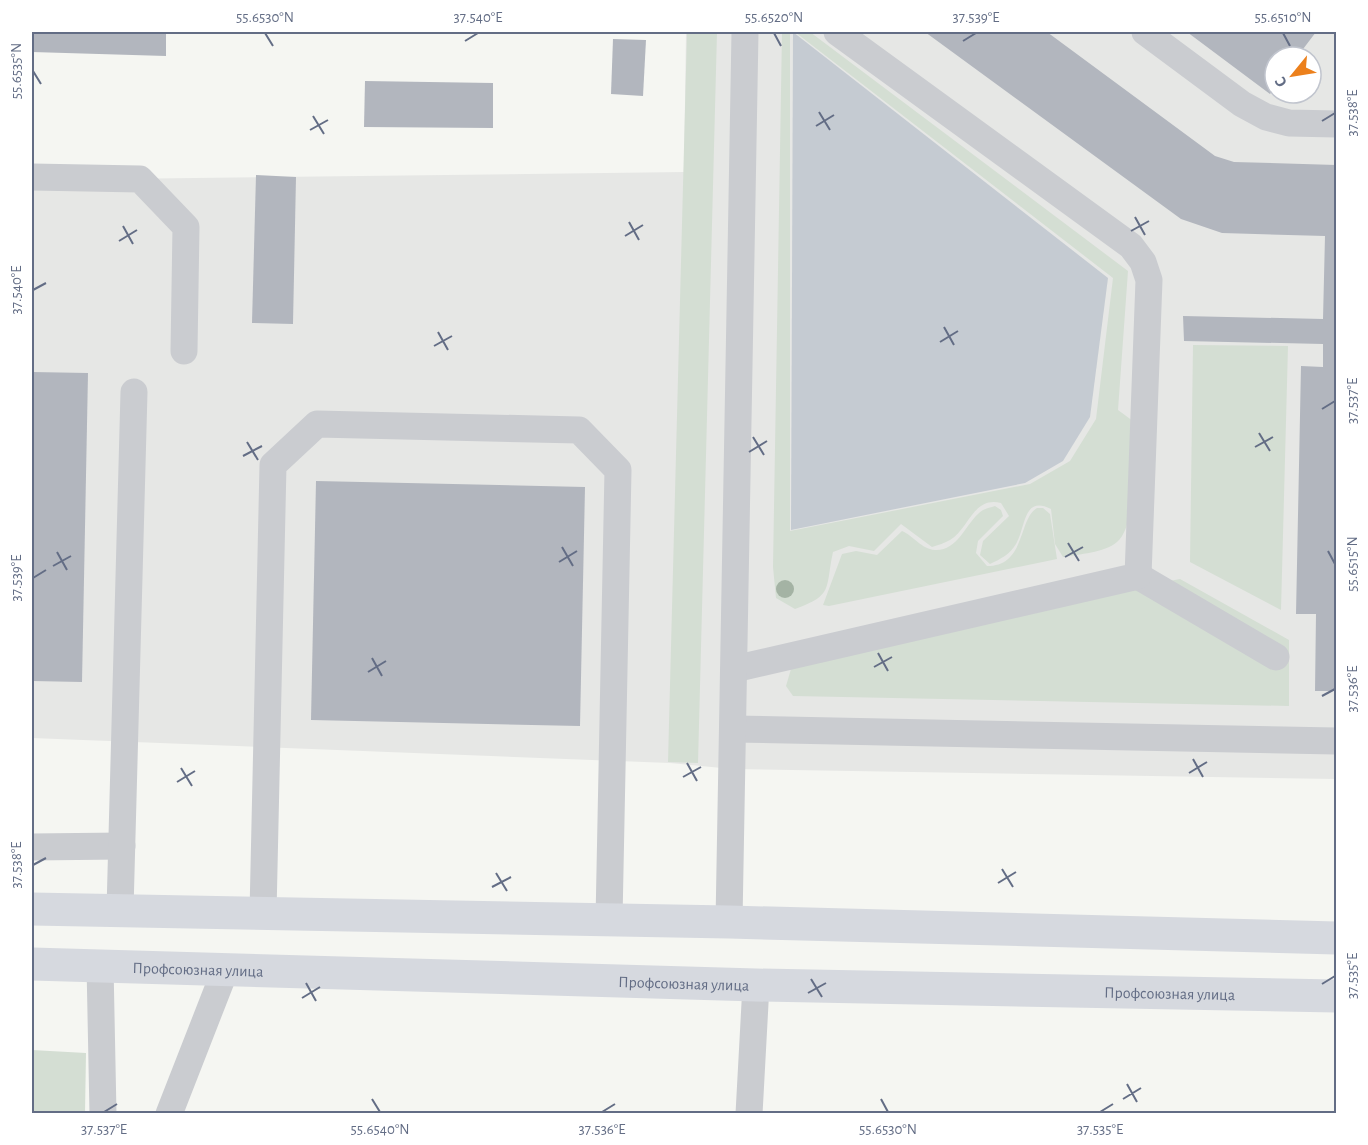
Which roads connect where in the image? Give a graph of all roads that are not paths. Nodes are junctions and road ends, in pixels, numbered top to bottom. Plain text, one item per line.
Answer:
1 (745, 32) edge
2 (837, 32) edge
3 (1145, 32) edge
4 (1336, 124) edge
5 (32, 177) edge
6 (184, 351) dead end
7 (134, 392) dead end
8 (1138, 576) junction
9 (1276, 657) dead end
10 (734, 669) junction
11 (733, 729) junction
12 (1336, 741) edge
13 (122, 846) junction
14 (32, 847) edge
15 (32, 909) edge
16 (120, 910) junction
17 (263, 913) junction
18 (609, 920) junction
19 (729, 922) junction
20 (1336, 938) edge
21 (32, 964) edge
22 (100, 965) junction
23 (226, 968) junction
24 (756, 985) junction
25 (1336, 996) edge
26 (103, 1113) edge
27 (170, 1113) edge
28 (749, 1113) edge

1 - 10 lane
2 - 8 lane
3 - 4 lane
5 - 6 lane
7 - 13 lane
8 - 9 lane
8 - 10 lane
10 - 11 lane
11 - 12 lane
11 - 19 lane
13 - 14 lane
13 - 16 lane
15 - 16 main road
16 - 17 main road
17 - 18 main road
17 - 18 lane
18 - 19 main road
19 - 20 main road
21 - 22 main road, Профсоюзная улица
22 - 23 main road, Профсоюзная улица
22 - 26 lane
23 - 24 main road, Профсоюзная улица
23 - 27 lane
24 - 25 main road, Профсоюзная улица
24 - 28 lane

